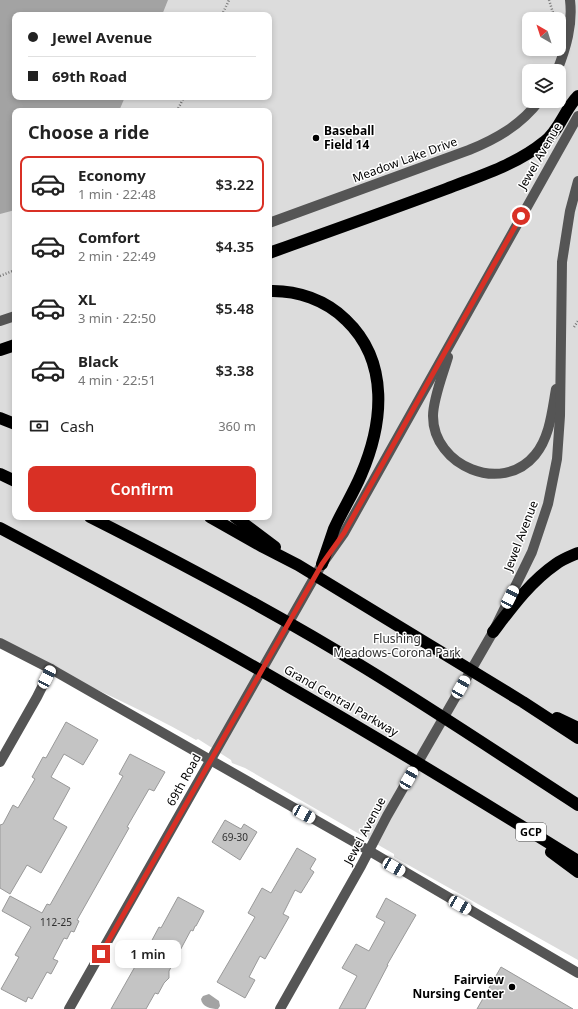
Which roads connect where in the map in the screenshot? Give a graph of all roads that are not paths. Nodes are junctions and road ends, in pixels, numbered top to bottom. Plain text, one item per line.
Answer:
1 (570, 0) edge
2 (559, 64) edge
3 (578, 96) edge
4 (532, 108) edge
5 (578, 116) edge
6 (578, 181) edge
7 (272, 222) edge
8 (272, 252) edge
9 (272, 291) edge
10 (12, 317) edge
11 (0, 321) edge
12 (453, 340) junction
13 (12, 346) edge
14 (0, 350) edge
15 (561, 366) junction
16 (0, 418) edge
17 (12, 423) edge
18 (0, 474) edge
19 (12, 479) edge
20 (96, 520) edge
21 (215, 520) edge
22 (239, 520) edge
23 (0, 528) edge
24 (578, 553) edge
25 (322, 564) junction
26 (298, 565) junction
27 (493, 632) junction
28 (0, 643) edge
29 (51, 669) junction
30 (523, 702) junction
31 (578, 728) edge
32 (578, 738) edge
33 (210, 760) junction
34 (0, 762) edge
35 (484, 803) junction
36 (578, 805) edge
37 (368, 851) junction
38 (578, 861) edge
39 (578, 872) edge
40 (578, 973) edge
41 (69, 1009) edge
42 (280, 1009) edge

1 - 2 street
3 - 8 highway
4 - 7 street, Meadow Lake Drive
5 - 12 street, Jewel Avenue
6 - 15 street, Jewel Avenue
9 - 25 highway
10 - 11 street
12 - 15 street
12 - 25 street, Jewel Avenue
13 - 14 highway
15 - 27 street, Jewel Avenue
16 - 17 highway
18 - 19 highway
20 - 36 highway
21 - 26 highway
22 - 26 highway
23 - 35 highway, Grand Central Parkway / GCP
24 - 27 highway
25 - 33 street, 69th Road
26 - 30 highway
27 - 37 street, Jewel Avenue
28 - 29 street
29 - 33 street
29 - 34 street
30 - 31 highway
30 - 32 highway
33 - 37 street
33 - 41 street, 69th Road
35 - 38 highway, Grand Central Parkway / GCP
35 - 39 highway
37 - 40 street
37 - 42 street, Jewel Avenue

